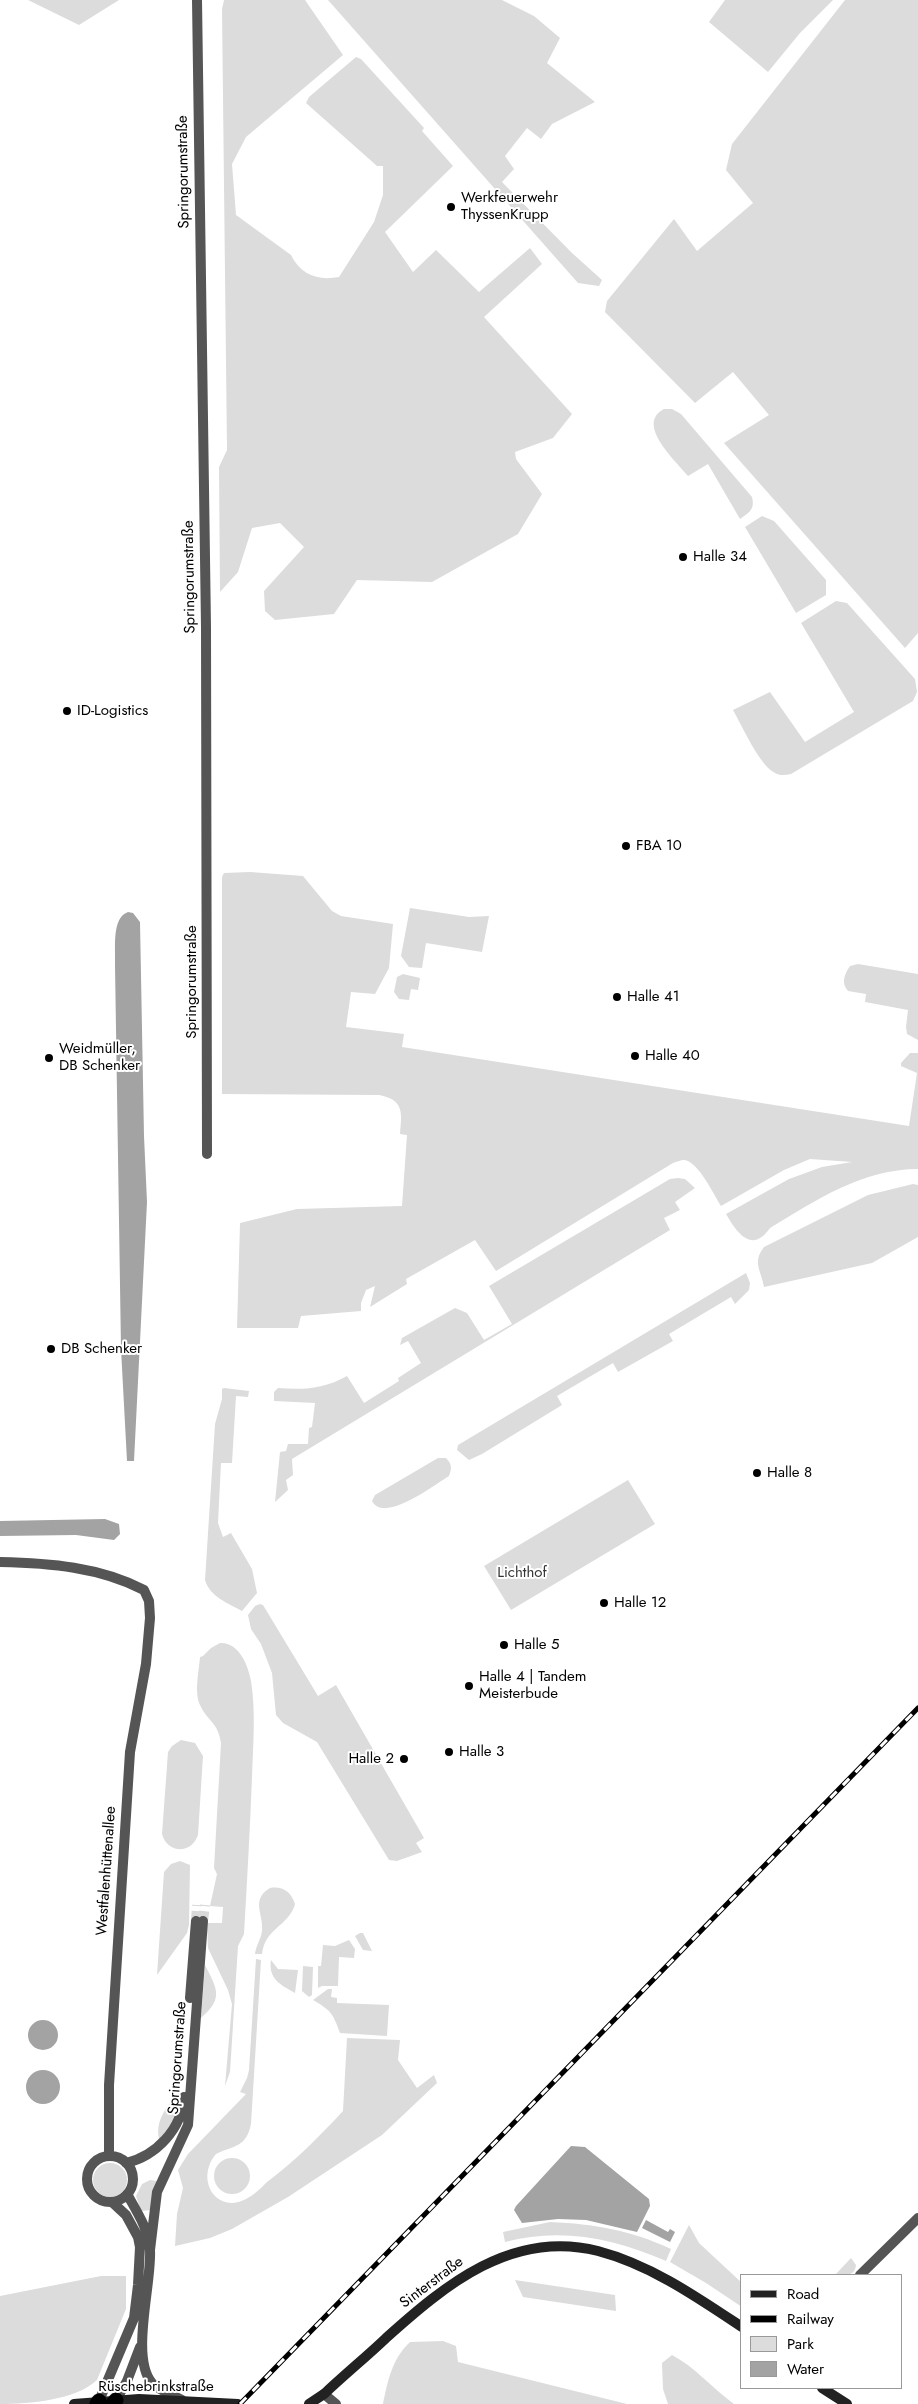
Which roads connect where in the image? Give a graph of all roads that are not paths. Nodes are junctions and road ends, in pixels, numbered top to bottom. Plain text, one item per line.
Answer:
1 (197, 0) edge
2 (207, 1154) dead end
3 (0, 1562) edge
4 (108, 2156) junction
5 (126, 2163) junction
6 (127, 2194) junction
7 (112, 2202) junction
8 (918, 2218) edge
9 (150, 2250) junction
10 (861, 2274) edge
11 (740, 2326) edge
12 (143, 2338) junction
13 (824, 2389) edge
14 (835, 2389) edge
15 (324, 2394) junction
16 (182, 2400) junction
17 (106, 2402) edge
18 (74, 2404) edge
19 (238, 2404) edge
20 (309, 2404) edge
21 (336, 2404) edge
22 (847, 2404) edge
23 (853, 2404) edge

1 - 2 street, Springorumstraße
3 - 4 street, Westfalenhüttenallee
4 - 5 street
4 - 7 street
5 - 6 street
5 - 9 street, Springorumstraße
6 - 7 street
6 - 9 street
7 - 17 street
8 - 10 street
9 - 12 street
11 - 15 street, Sinterstraße
12 - 16 street
12 - 17 street
13 - 22 street
14 - 23 street
15 - 20 street
15 - 21 street
16 - 17 street, Rüschebrinkstraße
16 - 19 street, Rüschebrinkstraße
17 - 18 street, Rüschebrinkstraße

